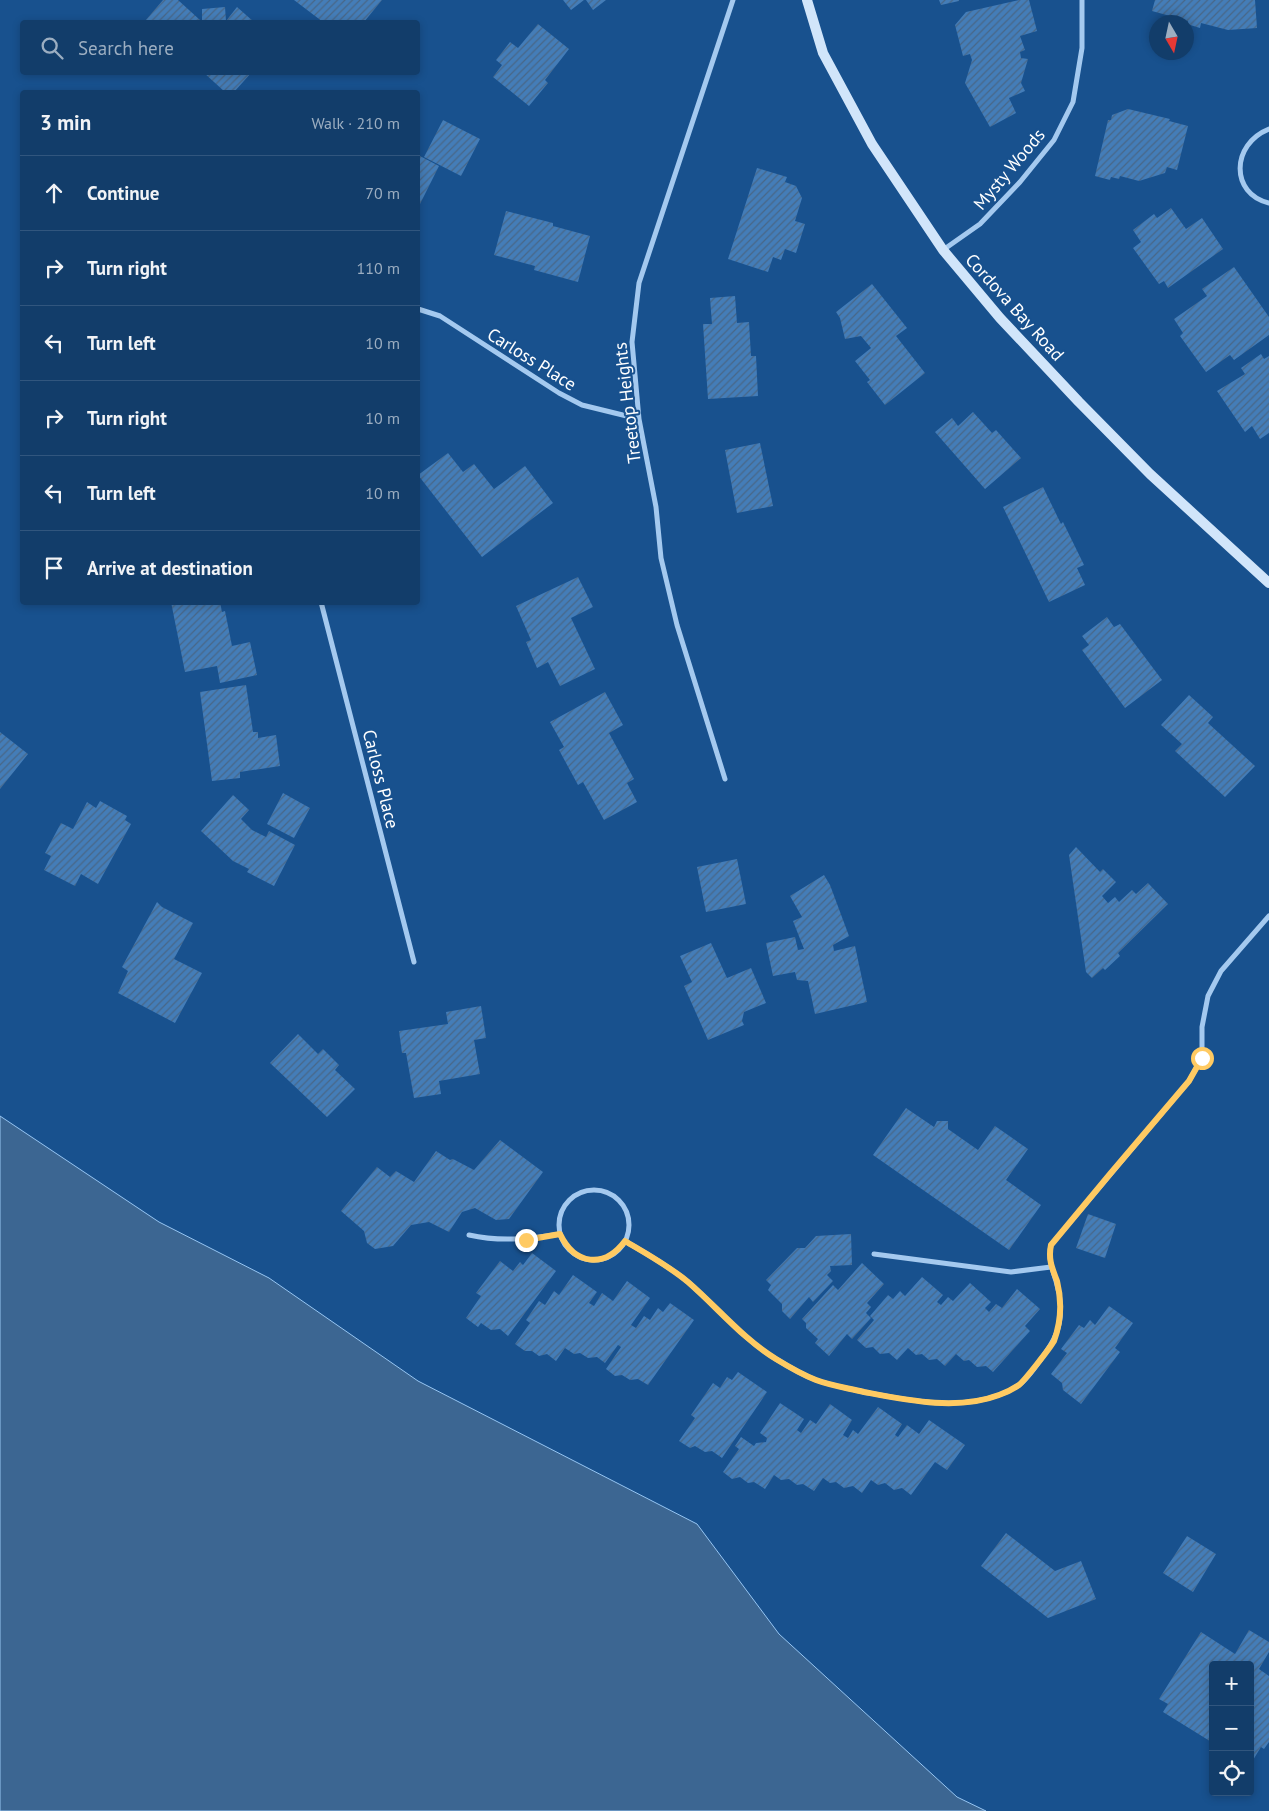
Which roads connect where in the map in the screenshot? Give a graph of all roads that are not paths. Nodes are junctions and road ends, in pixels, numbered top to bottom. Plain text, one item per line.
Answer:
1 (733, 0) edge
2 (807, 0) edge
3 (1082, 0) edge
4 (1269, 130) edge
5 (1269, 203) edge
6 (943, 250) junction
7 (420, 310) edge
8 (639, 419) junction
9 (1269, 583) edge
10 (322, 605) edge
11 (725, 779) dead end
12 (1269, 916) edge
13 (414, 962) dead end
14 (560, 1234) junction
15 (469, 1235) dead end
16 (625, 1241) junction
17 (874, 1254) dead end
18 (1051, 1267) junction

1 - 8 street, Treetop Heights
2 - 6 main road, Cordova Bay Road
3 - 6 street, Mysty Woods
4 - 5 street
6 - 9 main road, Cordova Bay Road
7 - 8 street, Carloss Place
8 - 11 street, Treetop Heights
10 - 13 street, Carloss Place
12 - 18 street
14 - 15 street
14 - 16 street
14 - 16 street
16 - 18 street
17 - 18 street

